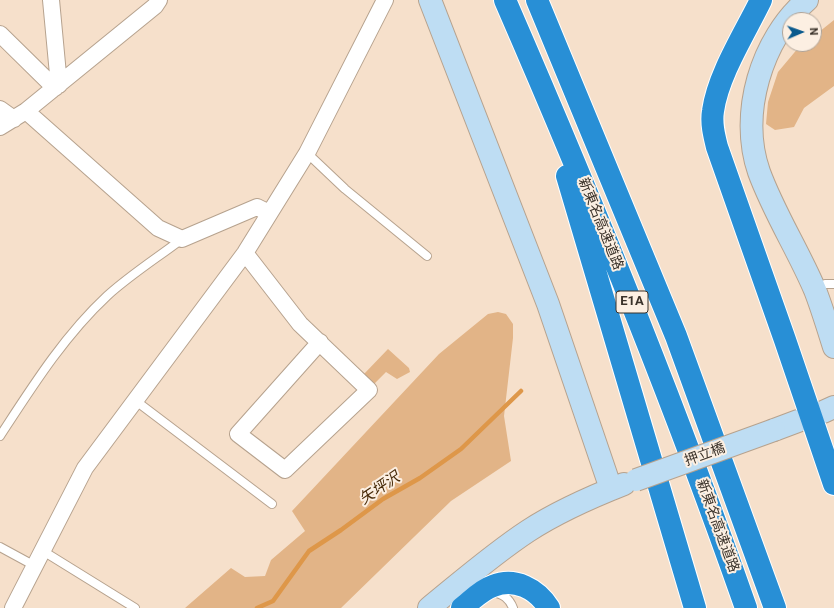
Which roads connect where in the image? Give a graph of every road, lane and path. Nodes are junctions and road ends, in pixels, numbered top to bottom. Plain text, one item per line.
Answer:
1 (51, 0) edge
2 (159, 0) edge
3 (385, 0) edge
4 (430, 0) edge
5 (505, 0) edge
6 (537, 0) edge
7 (761, 0) edge
8 (807, 0) edge
9 (0, 34) edge
10 (528, 52) junction
11 (57, 86) junction
12 (0, 108) edge
13 (13, 119) edge
14 (307, 153) junction
15 (269, 213) junction
16 (182, 239) junction
17 (246, 253) junction
18 (427, 256) dead end
19 (824, 287) edge
20 (320, 342) junction
21 (834, 347) edge
22 (136, 401) junction
23 (798, 421) dead end
24 (0, 436) edge
25 (834, 484) edge
26 (611, 490) junction
27 (272, 504) dead end
28 (0, 547) edge
29 (43, 551) junction
30 (35, 566) junction
31 (470, 601) edge
32 (13, 608) edge
33 (135, 608) edge
34 (429, 608) edge
35 (513, 608) edge
36 (548, 608) edge
37 (695, 608) edge
38 (746, 608) edge
39 (775, 608) edge

1 - 11 street
2 - 11 street
3 - 14 street
4 - 26 street
5 - 10 highway, 新東名高速道路 / E1A
6 - 39 highway, 新東名高速道路 / E1A
7 - 25 highway
8 - 19 street
9 - 11 street
10 - 37 highway
10 - 38 highway, 新東名高速道路 / E1A
11 - 13 street
12 - 13 street
13 - 16 street
14 - 15 street
14 - 18 lane
15 - 16 street
15 - 17 street
16 - 24 lane
17 - 20 street
17 - 22 street
19 - 21 street
20 - 20 street
22 - 27 lane
22 - 29 street
23 - 26 street, 押立橋, bridge
26 - 34 street, 押立橋
28 - 30 lane
29 - 30 street
29 - 33 lane
30 - 32 street
31 - 35 lane
31 - 36 highway

